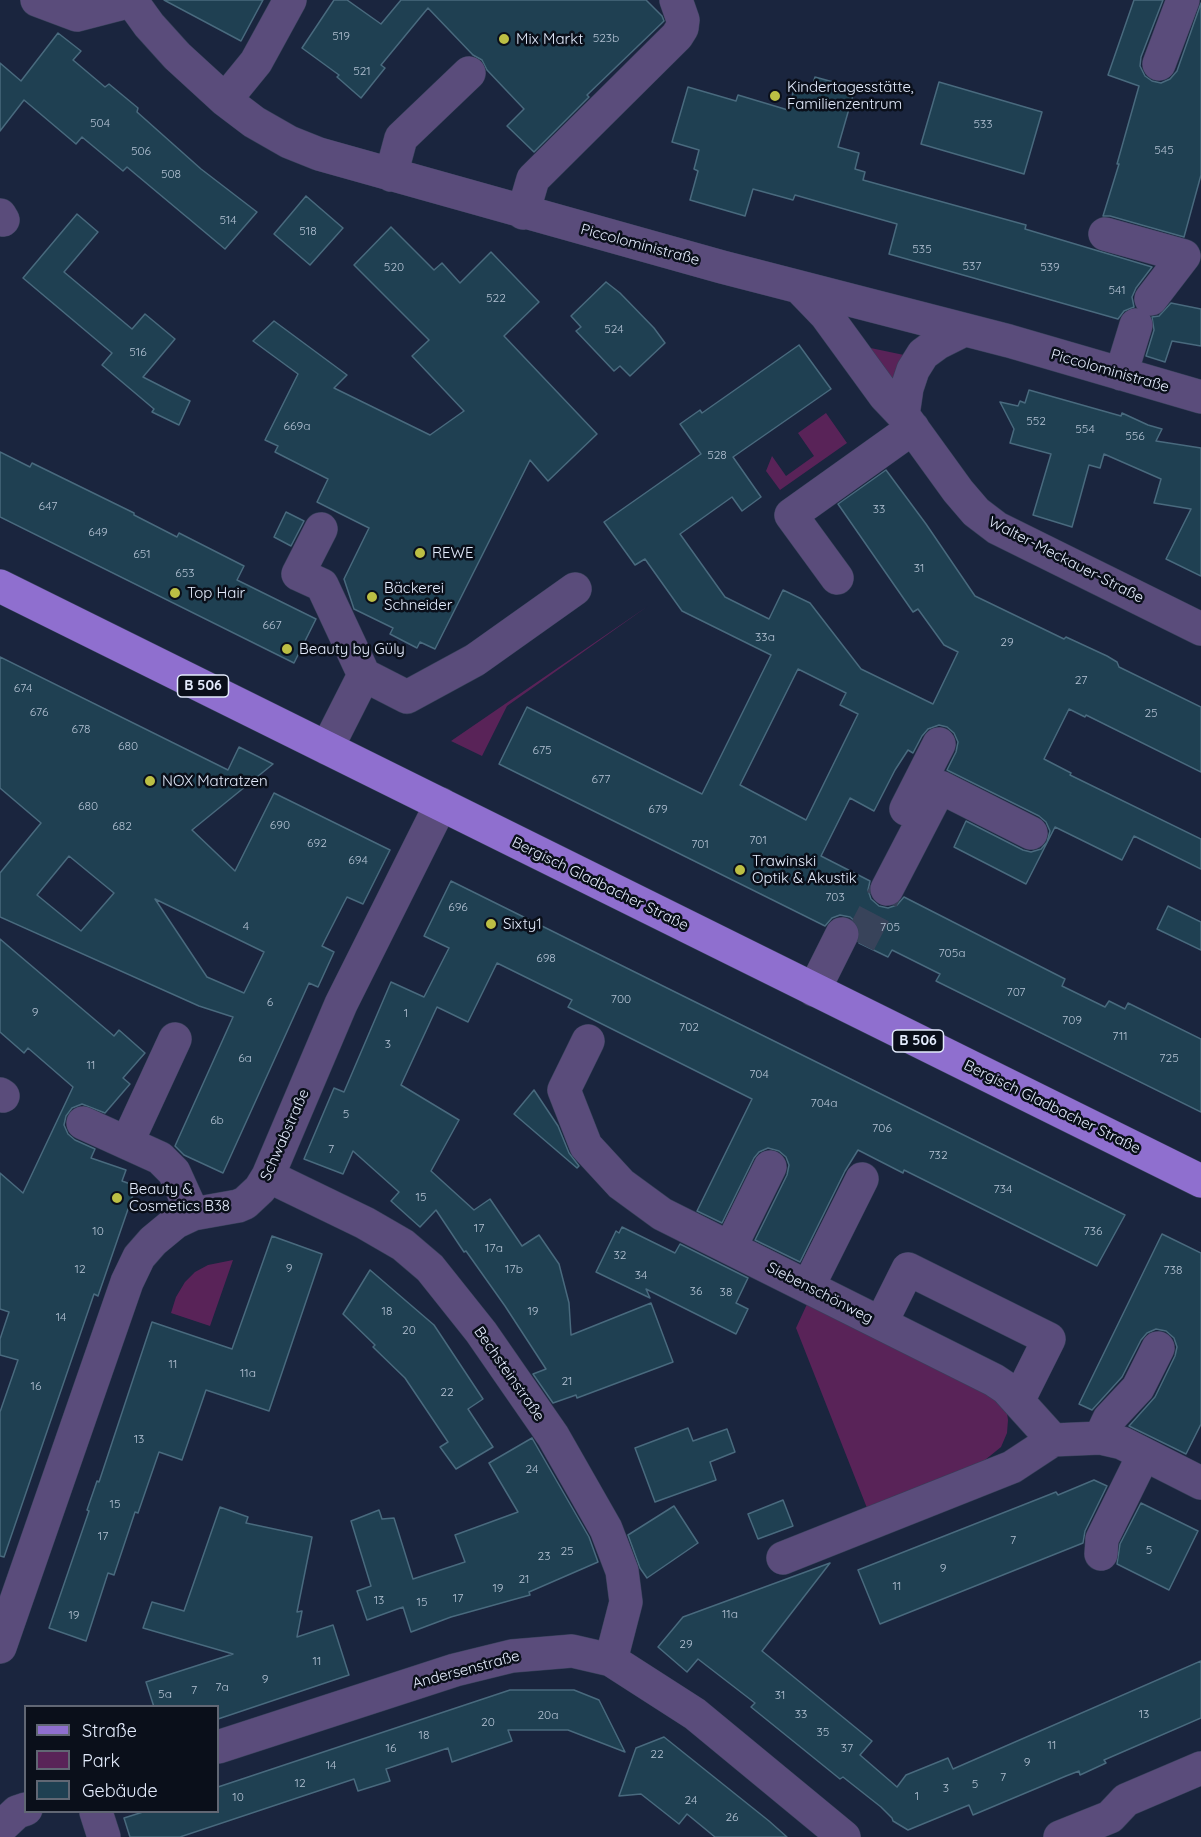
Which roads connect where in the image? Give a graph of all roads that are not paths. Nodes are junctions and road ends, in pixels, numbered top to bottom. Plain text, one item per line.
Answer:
1 (37, 0) edge
2 (290, 0) edge
3 (676, 0) edge
4 (1183, 0) edge
5 (131, 1) edge
6 (1159, 64) dead end
7 (469, 73) dead end
8 (225, 100) junction
9 (391, 175) junction
10 (523, 213) junction
11 (1105, 234) dead end
12 (801, 289) junction
13 (964, 330) junction
14 (1121, 374) junction
15 (1201, 397) edge
16 (908, 422) junction
17 (321, 529) dead end
18 (837, 578) dead end
19 (0, 586) edge
20 (575, 589) dead end
21 (1201, 629) edge
22 (364, 675) junction
23 (939, 744) dead end
24 (327, 748) junction
25 (441, 804) junction
26 (1031, 833) dead end
27 (850, 938) tunnel mouth
28 (822, 994) junction
29 (175, 1039) dead end
30 (588, 1041) dead end
31 (83, 1123) dead end
32 (128, 1143) junction
33 (770, 1167) dead end
34 (268, 1176) junction
35 (862, 1179) dead end
36 (1201, 1181) edge
37 (193, 1214) junction
38 (730, 1248) junction
39 (808, 1287) junction
40 (881, 1323) junction
41 (1158, 1348) dead end
42 (1018, 1401) junction
43 (1100, 1438) junction
44 (1053, 1440) junction
45 (1144, 1454) junction
46 (1201, 1482) edge
47 (1101, 1554) dead end
48 (783, 1558) dead end
49 (0, 1647) edge
50 (611, 1660) junction
51 (219, 1748) edge
52 (1201, 1768) edge
53 (96, 1813) edge
54 (104, 1837) edge
55 (844, 1837) edge
56 (1060, 1837) edge

1 - 5 street
2 - 8 street
3 - 10 street
4 - 6 street
5 - 8 street, Piccoloministraße
7 - 9 street
8 - 9 street, Piccoloministraße
9 - 10 street, Piccoloministraße
10 - 12 street, Piccoloministraße
11 - 14 street
12 - 13 street, Piccoloministraße
12 - 16 street, Walter-Meckauer-Straße
13 - 14 street, Piccoloministraße
13 - 16 street
14 - 15 street, Piccoloministraße
16 - 18 street
16 - 21 street, Walter-Meckauer-Straße
17 - 22 street
19 - 24 main road, Bergisch Gladbacher Straße / B 506
20 - 22 street
22 - 24 street
23 - 26 street
24 - 25 main road, Bergisch Gladbacher Straße / B 506
25 - 28 main road, Bergisch Gladbacher Straße / B 506
25 - 34 street, Schwabstraße
27 - 28 street
28 - 36 main road, Bergisch Gladbacher Straße / B 506
29 - 32 street
30 - 38 street, Siebenschönweg
31 - 32 street
32 - 37 street
33 - 38 street
34 - 37 street, Schwabstraße
34 - 50 street, Bechsteinstraße
35 - 39 street
37 - 49 street, Schwabstraße
38 - 39 street, Siebenschönweg
39 - 40 street, Siebenschönweg
40 - 42 street, Siebenschönweg
40 - 42 street
41 - 43 street
42 - 44 street, Siebenschönweg
43 - 44 street
43 - 45 street
44 - 48 street
45 - 46 street
45 - 47 street
50 - 51 street, Andersenstraße
50 - 55 street, Andersenstraße
52 - 56 street
53 - 54 street

